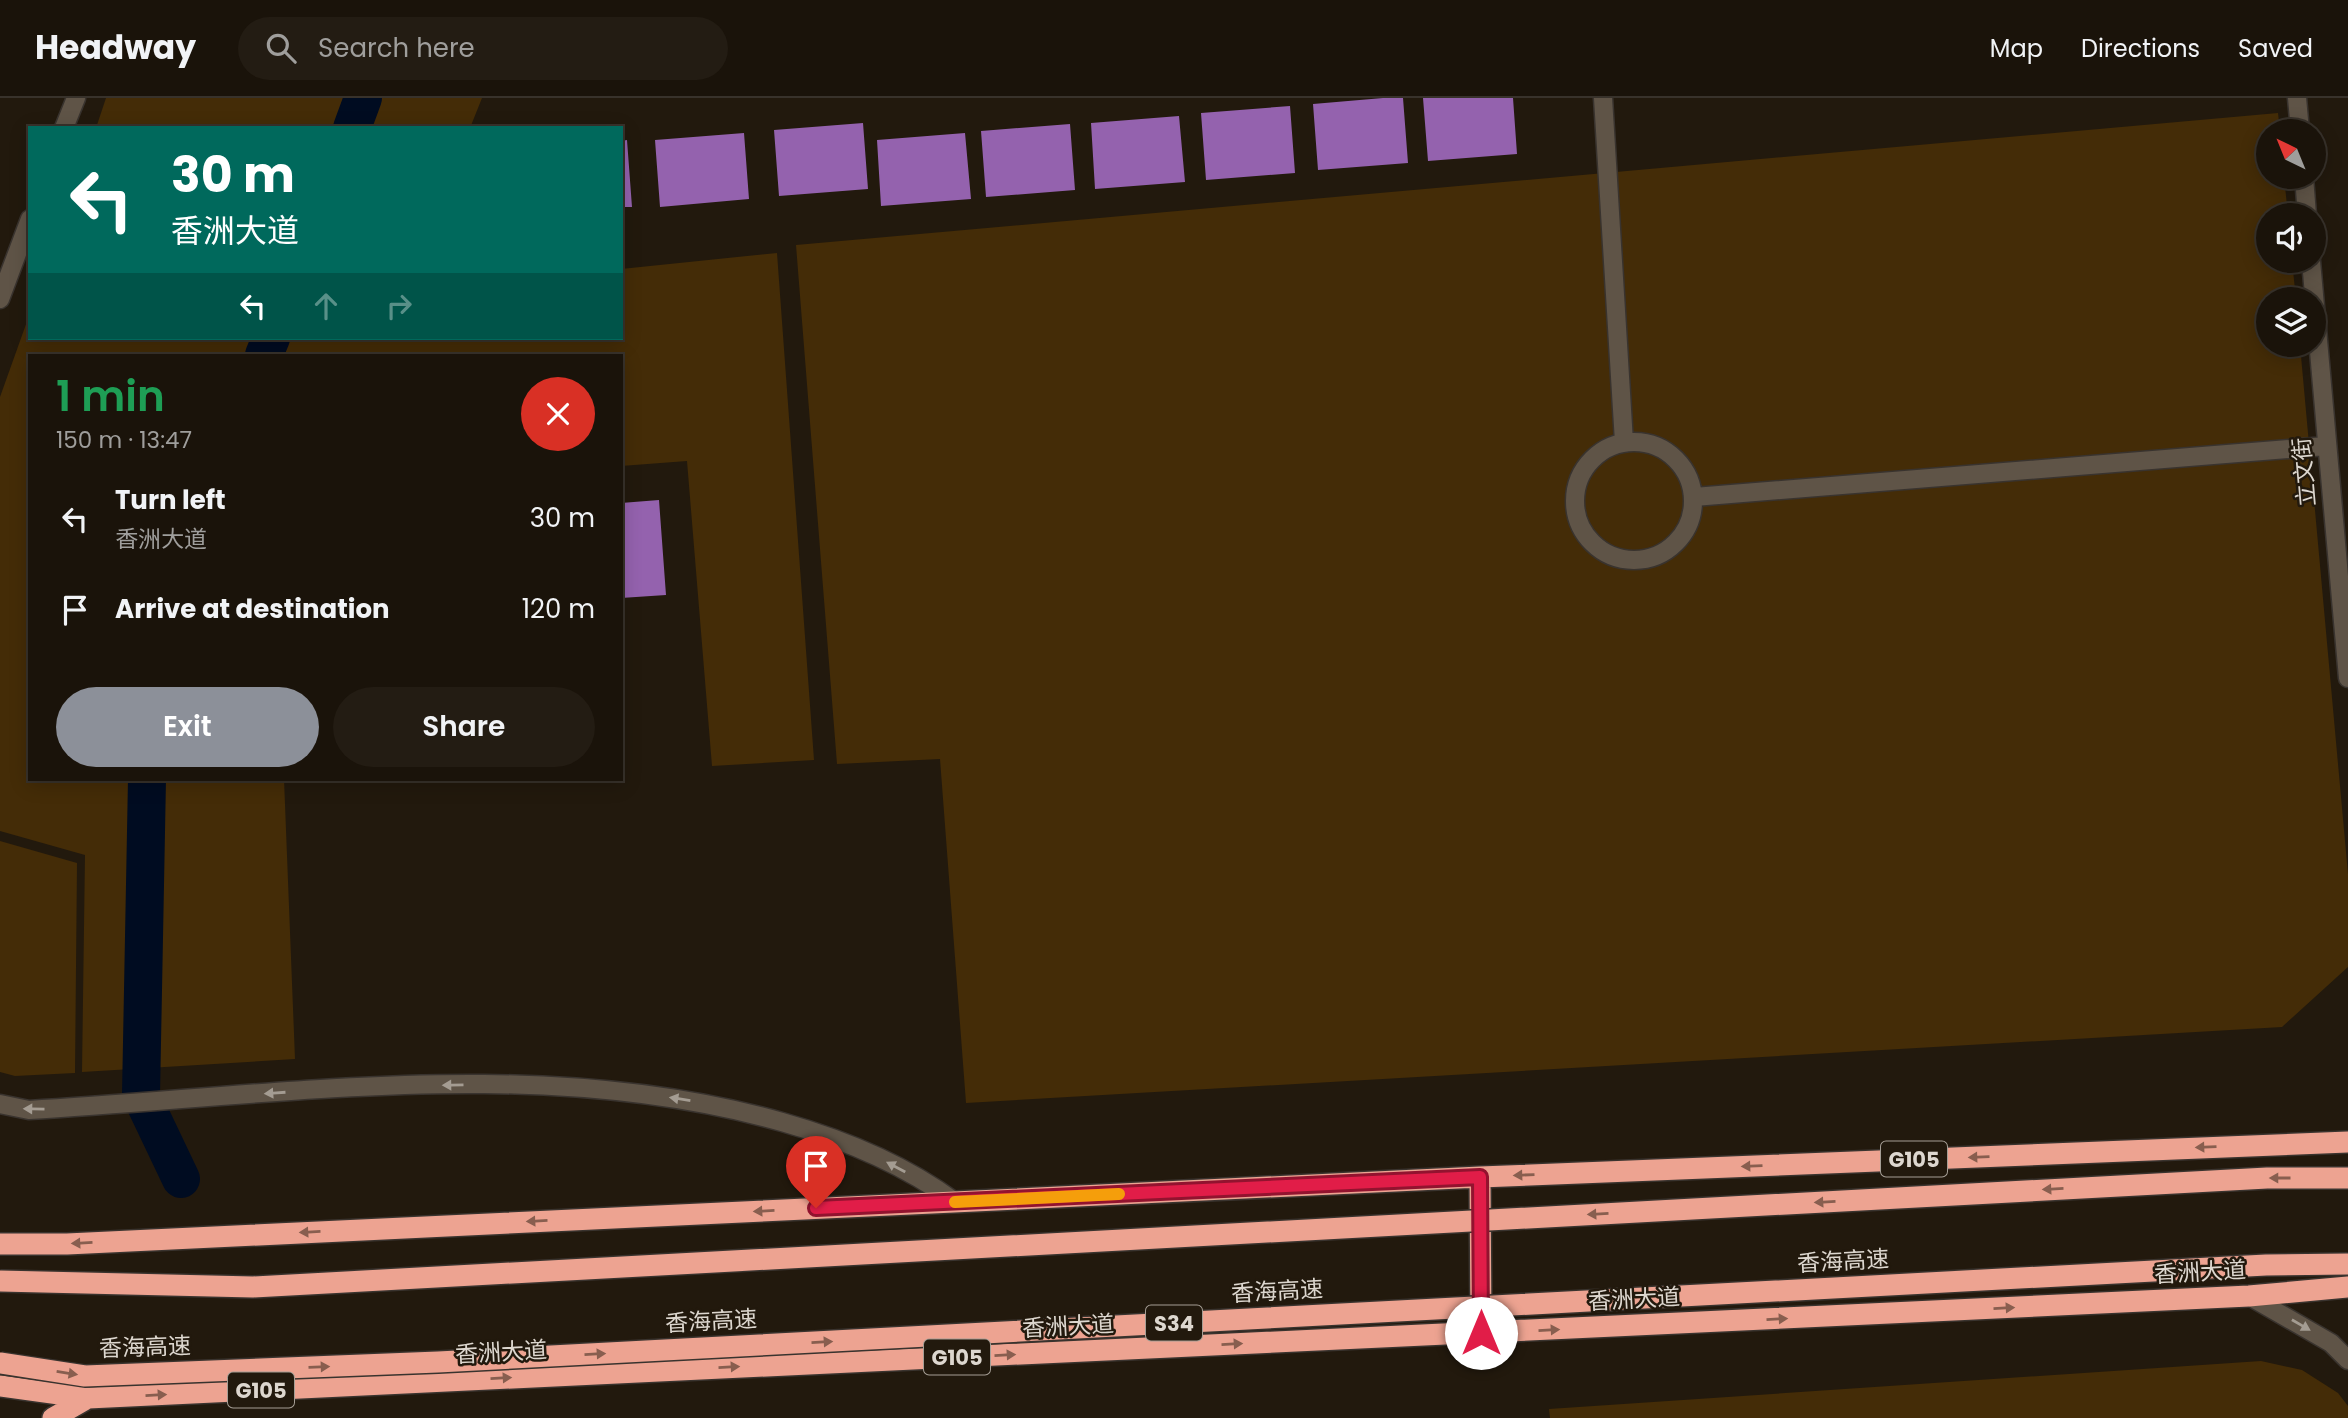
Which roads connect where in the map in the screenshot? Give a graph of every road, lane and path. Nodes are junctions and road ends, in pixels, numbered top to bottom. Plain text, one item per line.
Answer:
1 (75, 98) edge
2 (1603, 98) edge
3 (2297, 98) edge
4 (2299, 119) edge
5 (65, 126) edge
6 (28, 224) edge
7 (2312, 273) edge
8 (0, 299) edge
9 (1624, 442) junction
10 (2326, 446) junction
11 (1694, 497) junction
12 (2348, 678) edge
13 (0, 1104) edge
14 (2348, 1142) edge
15 (1480, 1177) junction
16 (2348, 1178) edge
17 (955, 1202) junction
18 (0, 1244) edge
19 (2348, 1265) edge
20 (0, 1281) edge
21 (2348, 1287) edge
22 (2249, 1296) junction
23 (1481, 1333) junction
24 (2348, 1360) edge
25 (0, 1363) edge
26 (0, 1386) edge
27 (88, 1398) junction
28 (53, 1418) edge

1 - 5 street
2 - 9 street
3 - 4 street
6 - 8 street
7 - 10 street, 立文街
9 - 11 street
9 - 11 street
10 - 11 street
10 - 12 street, 立文街
17 -> 13 street
14 -> 15 highway, G105
15 - 17 highway, G105
15 - 23 highway
16 -> 20 highway, bridge
17 -> 18 highway, G105
25 -> 19 highway, 香海高速 / S34, bridge
21 - 22 highway, 香洲大道 / G105
23 -> 22 highway, 香洲大道 / G105
22 -> 24 street
27 -> 23 highway, 香洲大道 / G105
26 - 27 highway, 香洲大道 / G105
27 - 28 highway

